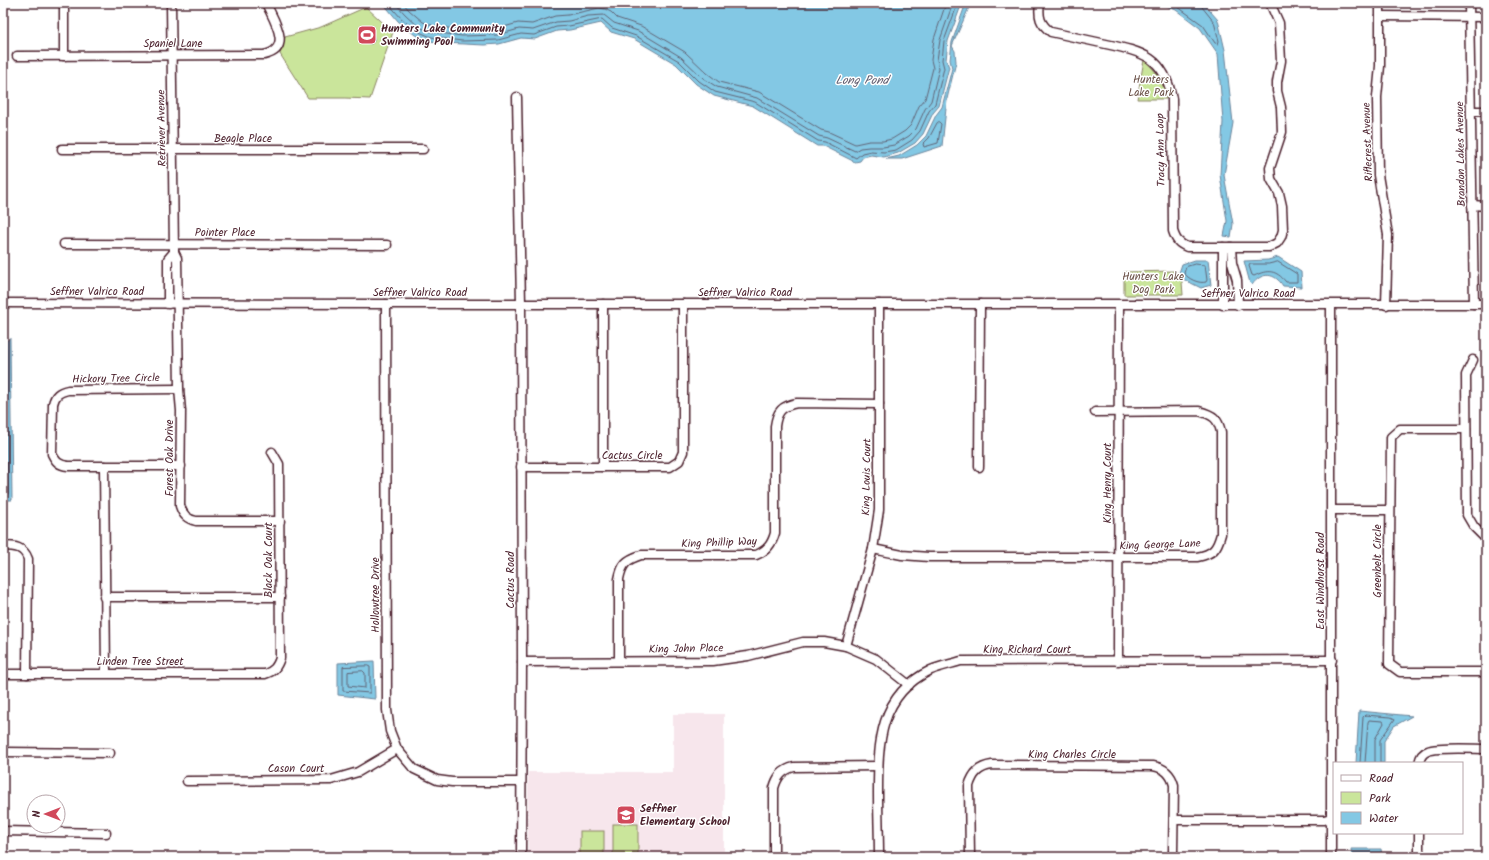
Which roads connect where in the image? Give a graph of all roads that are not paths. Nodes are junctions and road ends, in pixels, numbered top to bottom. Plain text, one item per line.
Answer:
1 (64, 3) edge
2 (171, 3) edge
3 (266, 3) edge
4 (1040, 3) edge
5 (1270, 3) edge
6 (1380, 3) edge
7 (1469, 3) edge
8 (1380, 16) junction
9 (1469, 17) junction
10 (1486, 17) edge
11 (172, 55) junction
12 (17, 56) dead end
13 (64, 56) junction
14 (517, 97) dead end
15 (1471, 111) junction
16 (1486, 111) edge
17 (62, 149) dead end
18 (423, 149) dead end
19 (173, 150) junction
20 (1472, 205) junction
21 (1486, 206) edge
22 (64, 244) dead end
23 (386, 245) dead end
24 (1227, 247) junction
25 (174, 248) junction
26 (1236, 277) junction
27 (1223, 278) junction
28 (3, 303) edge
29 (168, 304) junction
30 (178, 304) junction
31 (386, 304) junction
32 (521, 304) junction
33 (603, 304) junction
34 (683, 304) junction
35 (879, 304) junction
36 (980, 304) junction
37 (1474, 304) junction
38 (1486, 304) edge
39 (1119, 305) junction
40 (1223, 305) junction
41 (1238, 305) junction
42 (1331, 305) junction
43 (1386, 305) junction
44 (1473, 360) dead end
45 (179, 389) junction
46 (879, 404) junction
47 (1095, 412) dead end
48 (1119, 412) junction
49 (1466, 429) junction
50 (272, 452) dead end
51 (104, 466) junction
52 (181, 466) junction
53 (521, 467) junction
54 (603, 467) junction
55 (979, 467) dead end
56 (1332, 510) junction
57 (1389, 510) junction
58 (280, 521) junction
59 (1486, 539) edge
60 (3, 546) edge
61 (873, 549) junction
62 (1118, 558) junction
63 (104, 596) junction
64 (280, 597) junction
65 (846, 646) junction
66 (619, 660) junction
67 (1118, 660) junction
68 (1332, 660) junction
69 (522, 662) junction
70 (276, 669) joint
71 (1486, 672) edge
72 (106, 673) junction
73 (3, 674) edge
74 (27, 674) junction
75 (908, 685) junction
76 (397, 749) junction
77 (1486, 749) edge
78 (3, 752) edge
79 (110, 753) dead end
80 (1419, 762) edge
81 (878, 766) junction
82 (188, 781) dead end
83 (520, 782) junction
84 (1332, 817) edge
85 (1174, 820) junction
86 (3, 831) edge
87 (106, 833) dead end
88 (1419, 834) edge
89 (521, 857) edge
90 (774, 857) edge
91 (879, 857) edge
92 (970, 857) edge
93 (1171, 857) edge
94 (1331, 857) edge
95 (1419, 857) edge

1 - 13 street
2 - 11 street, Retriever Avenue
3 - 11 street, Spaniel Lane
4 - 24 street, Tracy Ann Loop
5 - 24 street, Tracy Ann Loop
6 - 8 street, Riflecrest Avenue
7 - 9 street, Brandon Lakes Avenue
8 - 9 street
8 - 43 street, Riflecrest Avenue
9 - 10 street
9 - 15 street, Brandon Lakes Avenue
11 - 13 street, Spaniel Lane
11 - 19 street, Retriever Avenue
12 - 13 street, Spaniel Lane
14 - 32 street, Cactus Road
15 - 16 street
15 - 20 street, Brandon Lakes Avenue
17 - 19 street, Beagle Place
18 - 19 street, Beagle Place
19 - 25 street, Retriever Avenue
20 - 21 street
20 - 37 street, Brandon Lakes Avenue
22 - 25 street, Pointer Place
23 - 25 street, Pointer Place
24 - 26 street
24 - 27 street
25 - 29 street, Retriever Avenue
25 - 30 street, Retriever Avenue
26 - 27 street
26 - 41 street
27 - 40 street
28 - 29 street, Seffner Valrico Road
29 - 30 street, Seffner Valrico Road
30 - 31 street, Seffner Valrico Road
30 - 45 street, Forest Oak Drive
31 - 32 street, Seffner Valrico Road
31 - 76 street, Hollowtree Drive
32 - 33 street, Seffner Valrico Road
32 - 53 street, Cactus Road
33 - 34 street, Seffner Valrico Road
33 - 54 street
34 - 35 street, Seffner Valrico Road
34 - 54 street, Cactus Circle
35 - 36 street, Seffner Valrico Road
35 - 46 street, King Louis Court
36 - 39 street, Seffner Valrico Road
36 - 55 street
37 - 38 street, Seffner Valrico Road
37 - 43 street, Seffner Valrico Road
39 - 40 street, Seffner Valrico Road
39 - 48 street, King Henry Court
40 - 41 street, Seffner Valrico Road
41 - 42 street, Seffner Valrico Road
42 - 43 street, Seffner Valrico Road
42 - 56 street, East Windhorst Road
44 - 49 street
45 - 51 street, Hickory Tree Circle
45 - 52 street, Forest Oak Drive
46 - 61 street, King Louis Court
46 - 66 street, King Phillip Way
47 - 48 street, King George Lane
48 - 62 street, King Henry Court
48 - 62 street, King George Lane
49 - 57 street, Greenbelt Circle
49 - 59 street
50 - 58 street, Black Oak Court
51 - 52 street, Hickory Tree Circle
51 - 63 street
52 - 58 street, Forest Oak Drive
53 - 54 street, Cactus Circle
53 - 69 street, Cactus Road
56 - 57 street
56 - 68 street, East Windhorst Road
57 - 71 street, Greenbelt Circle
58 - 64 street, Black Oak Court
60 - 74 street
61 - 62 street, King George Lane
61 - 65 street, King Louis Court
62 - 67 street, King Henry Court
63 - 64 street
63 - 72 street
64 - 70 street, Black Oak Court
65 - 66 street, King John Place
65 - 75 street, King John Place
66 - 69 street, King John Place
67 - 68 street, King Richard Court
67 - 75 street, King Richard Court
68 - 84 street, East Windhorst Road
69 - 83 street, Cactus Road
70 - 72 street, Linden Tree Street
72 - 74 street, Linden Tree Street
73 - 74 street, Linden Tree Street
75 - 81 street, King Richard Court
76 - 82 street, Cason Court
76 - 83 street, Hollowtree Drive
77 - 80 street
78 - 79 street
81 - 90 street
81 - 91 street, King Richard Court
83 - 89 street, Cactus Road
84 - 85 street
84 - 94 street, East Windhorst Road
85 - 92 street, King Charles Circle
85 - 93 street, King Charles Circle
86 - 87 street
88 - 95 street

